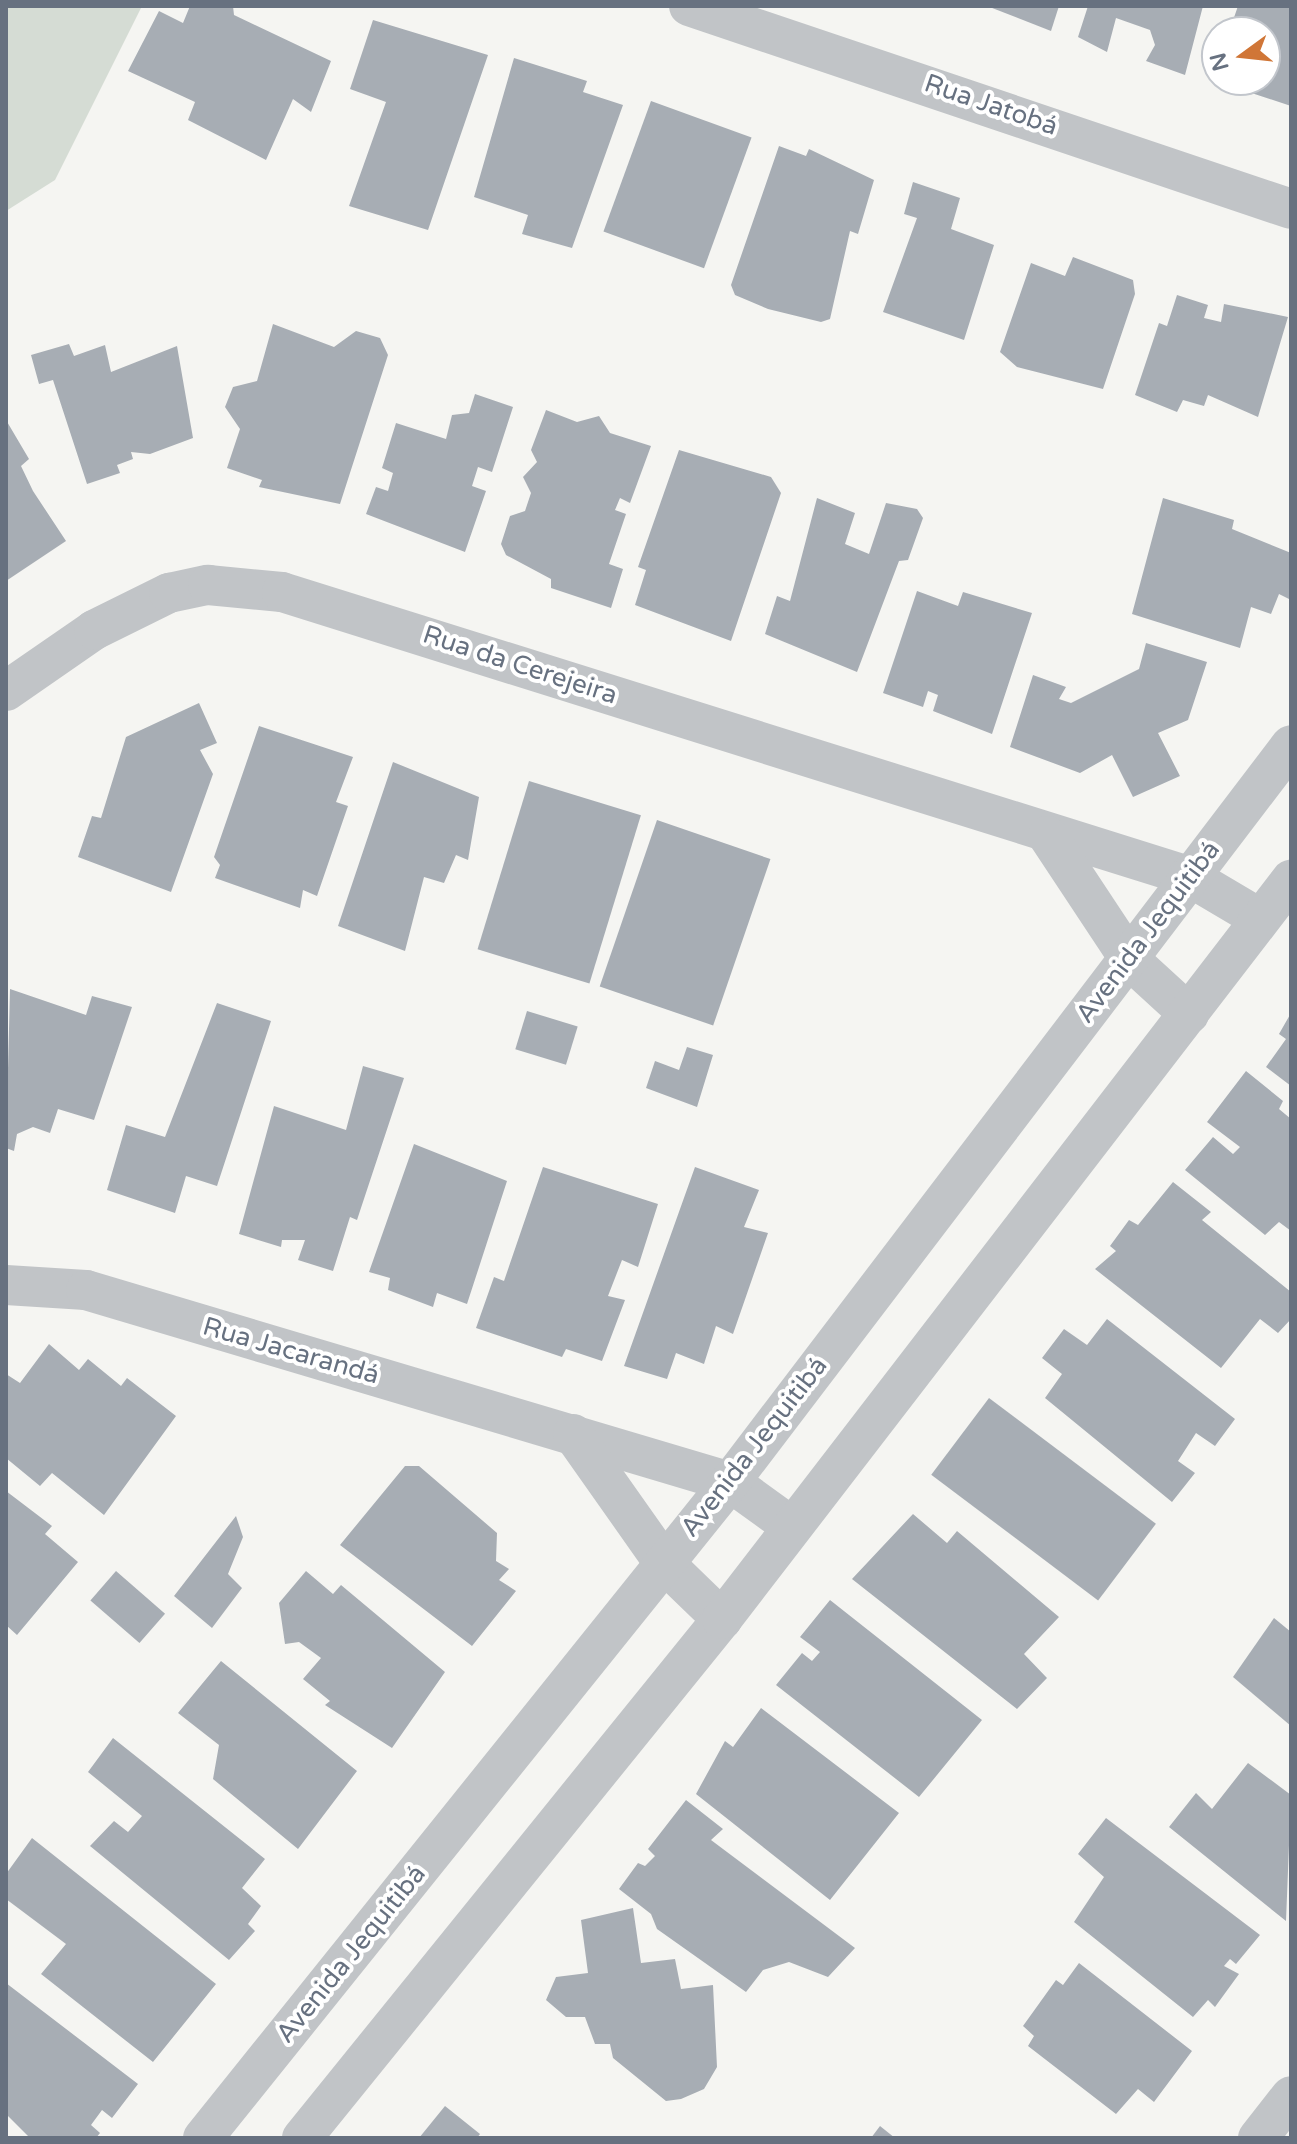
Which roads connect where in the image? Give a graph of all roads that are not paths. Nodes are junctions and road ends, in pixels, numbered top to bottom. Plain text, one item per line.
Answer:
1 (689, 6) edge
2 (1291, 209) edge
3 (6, 691) edge
4 (1291, 745) edge
5 (1048, 836) junction
6 (1188, 876) junction
7 (1291, 880) edge
8 (1259, 918) junction
9 (1130, 960) junction
10 (1189, 1014) junction
11 (6, 1285) edge
12 (573, 1434) junction
13 (730, 1482) junction
14 (791, 1526) junction
15 (664, 1563) junction
16 (722, 1619) junction
17 (1291, 2096) edge
18 (203, 2138) edge
19 (302, 2138) edge
20 (1258, 2138) edge

1 - 2 street, Rua Jatobá
3 - 5 street, Rua da Cerejeira
4 - 6 street, Avenida Jequitibá
5 - 6 street, Rua da Cerejeira
5 - 9 street
6 - 8 street, Rua da Cerejeira
6 - 9 street, Avenida Jequitibá
7 - 8 street
8 - 10 street
9 - 10 street
9 - 13 street, Avenida Jequitibá
10 - 14 street
11 - 12 street, Rua Jacarandá
12 - 13 street, Rua Jacarandá
12 - 15 street
13 - 14 street, Rua Jacarandá
13 - 15 street, Avenida Jequitibá
14 - 16 street
15 - 16 street
15 - 18 street, Avenida Jequitibá
16 - 19 street
17 - 20 street

